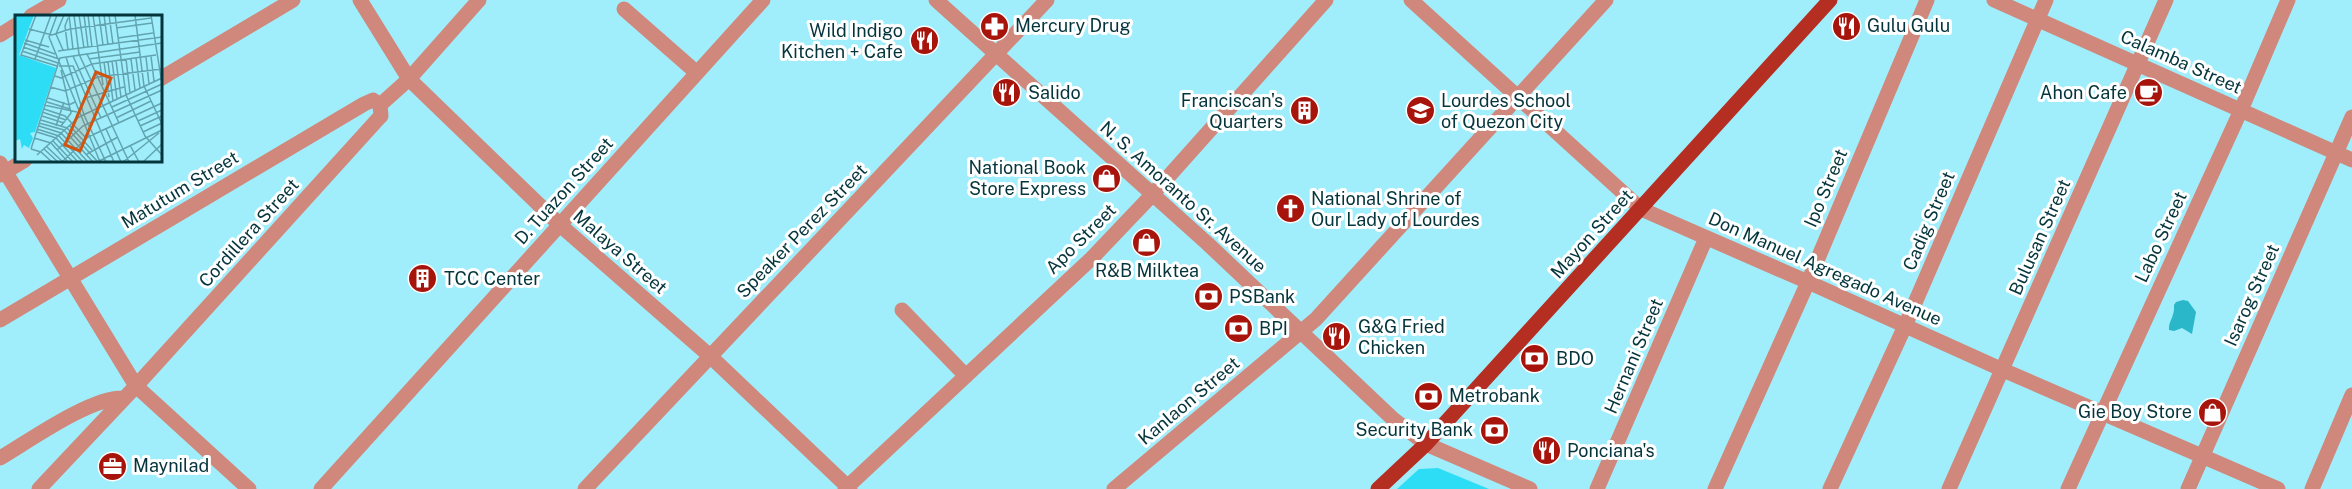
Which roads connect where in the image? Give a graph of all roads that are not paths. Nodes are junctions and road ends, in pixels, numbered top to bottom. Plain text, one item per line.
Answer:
1 (59, 0) edge
2 (293, 0) edge
3 (360, 0) edge
4 (479, 0) edge
5 (764, 0) edge
6 (936, 0) edge
7 (1047, 0) edge
8 (1326, 0) edge
9 (1411, 0) edge
10 (1606, 0) edge
11 (1830, 0) edge
12 (1927, 0) edge
13 (1994, 0) edge
14 (2046, 0) edge
15 (2166, 0) edge
16 (2288, 0) edge
17 (624, 9) dead end
18 (33, 15) edge
19 (2037, 20) junction
20 (15, 26) edge
21 (0, 35) edge
22 (997, 55) junction
23 (2136, 64) junction
24 (697, 73) junction
25 (162, 78) edge
26 (410, 79) junction
27 (1519, 97) junction
28 (380, 105) junction
29 (2241, 110) junction
30 (2352, 117) edge
31 (2336, 153) junction
32 (2352, 160) edge
33 (20, 162) edge
34 (2, 170) edge
35 (1152, 195) junction
36 (1641, 209) junction
37 (560, 225) junction
38 (1706, 238) junction
39 (70, 278) junction
40 (1808, 282) junction
41 (902, 310) dead end
42 (0, 320) edge
43 (1905, 326) junction
44 (1302, 332) junction
45 (710, 356) junction
46 (2003, 370) junction
47 (966, 376) junction
48 (136, 386) junction
49 (2352, 396) edge
50 (124, 398) junction
51 (2101, 413) junction
52 (1426, 444) junction
53 (2202, 456) junction
54 (0, 458) edge
55 (848, 488) edge
56 (39, 489) edge
57 (249, 489) edge
58 (321, 489) edge
59 (585, 489) edge
60 (1114, 489) edge
61 (1378, 489) edge
62 (1530, 489) edge
63 (1597, 489) edge
64 (1715, 489) edge
65 (1830, 489) edge
66 (1949, 489) edge
67 (2068, 489) edge
68 (2188, 489) edge
69 (2278, 489) edge
70 (2312, 489) edge

1 - 18 street
2 - 25 street
3 - 26 street, Malaya Street
4 - 26 street, Cordillera Street
5 - 24 street, D. Tuazon Street
6 - 22 street, N. S. Amoranto Sr. Avenue
7 - 22 street, Speaker Perez Street
8 - 35 street, Apo Street
9 - 27 street, Don Manuel Agregado Avenue
10 - 27 street, Kanlaon Street
11 - 36 main road, Mayon Street
12 - 40 street, Ipo Street
13 - 19 street, Calamba Street
14 - 19 street, Cadig Street
15 - 23 street, Bulusan Street
16 - 29 street, Labo Street
17 - 24 street
19 - 23 street, Calamba Street
19 - 43 street, Cadig Street
20 - 21 street
22 - 35 street, N. S. Amoranto Sr. Avenue
22 - 45 street, Speaker Perez Street
23 - 29 street, Calamba Street
23 - 46 street, Bulusan Street
24 - 37 street, D. Tuazon Street
26 - 28 street, Cordillera Street
26 - 37 street, Malaya Street
27 - 36 street, Don Manuel Agregado Avenue
27 - 44 street, Kanlaon Street
28 - 39 street, Matutum Street
28 - 48 street, Cordillera Street
29 - 31 street, Calamba Street
29 - 51 street, Labo Street
30 - 31 street, Isarog Street
31 - 32 street, Calamba Street
31 - 53 street, Isarog Street
33 - 34 street
34 - 39 street
35 - 44 street, N. S. Amoranto Sr. Avenue
35 - 47 street, Apo Street
36 - 38 street, Don Manuel Agregado Avenue
36 - 52 main road, Mayon Street
37 - 45 street, Malaya Street
37 - 58 street, D. Tuazon Street
38 - 40 street, Don Manuel Agregado Avenue
38 - 63 street, Hernani Street
39 - 42 street, Matutum Street
39 - 48 street
40 - 43 street, Don Manuel Agregado Avenue
40 - 64 street, Ipo Street
41 - 47 street
43 - 46 street, Don Manuel Agregado Avenue
43 - 65 street, Cadig Street
44 - 52 street, N. S. Amoranto Sr. Avenue
44 - 60 street, Kanlaon Street
45 - 55 street, Malaya Street
45 - 59 street, Speaker Perez Street
46 - 51 street, Don Manuel Agregado Avenue
46 - 66 street, Bulusan Street
47 - 55 street, Apo Street
48 - 50 street, Cordillera Street
48 - 57 street
49 - 70 street
50 - 54 street
50 - 56 street, Cordillera Street
51 - 53 street, Don Manuel Agregado Avenue
51 - 67 street, Labo Street
52 - 61 main road, Mayon Street
52 - 62 street, N. S. Amoranto Sr. Avenue
53 - 68 street, Isarog Street
53 - 69 street, Don Manuel Agregado Avenue

